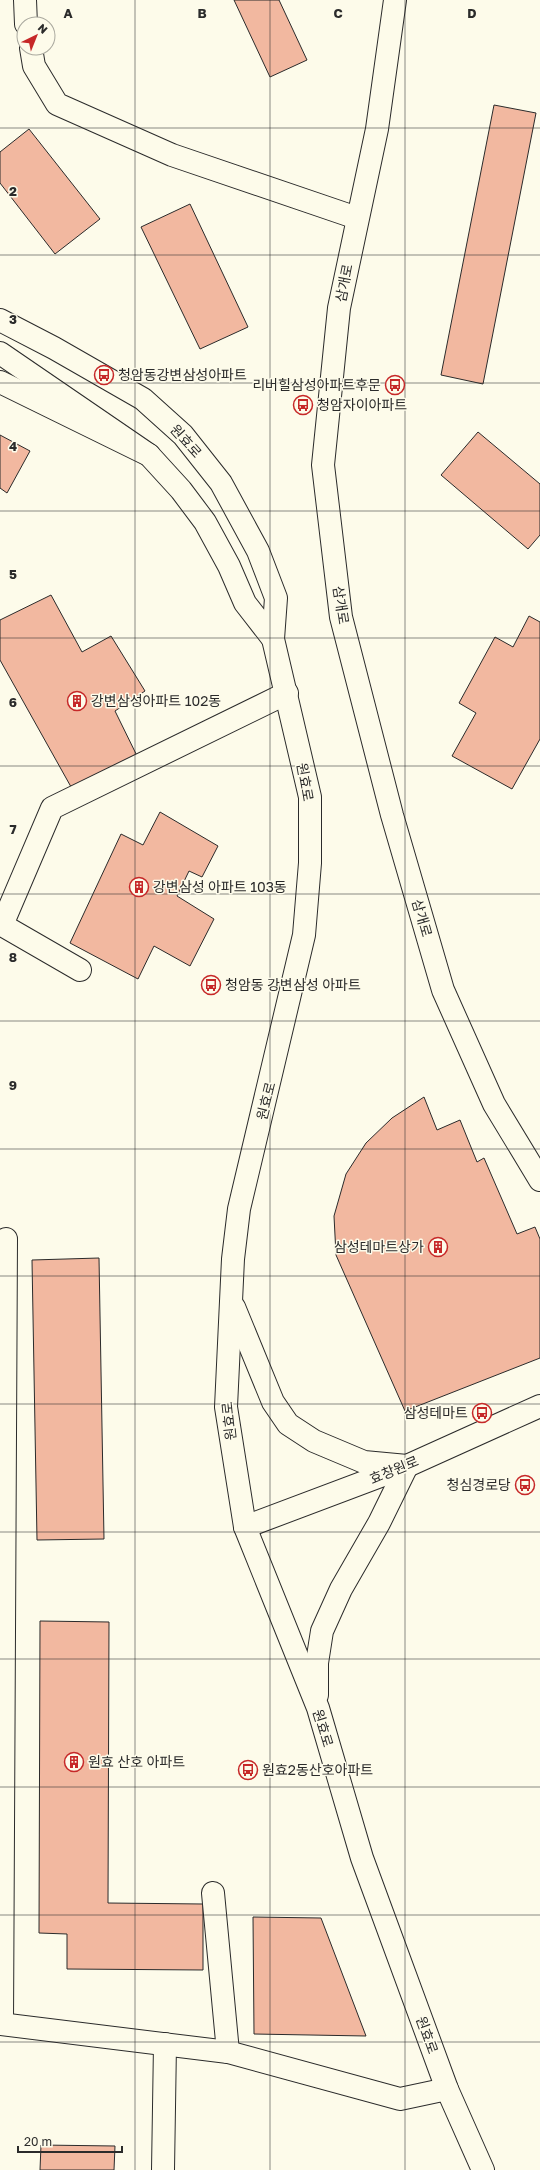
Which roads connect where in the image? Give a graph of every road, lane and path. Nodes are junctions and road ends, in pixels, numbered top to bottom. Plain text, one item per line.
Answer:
1 (25, 0) edge
2 (395, 0) edge
3 (26, 16) edge
4 (32, 56) edge
5 (358, 218) junction
6 (0, 320) edge
7 (0, 353) edge
8 (0, 382) edge
9 (149, 456) junction
10 (273, 640) junction
11 (287, 693) junction
12 (80, 970) dead end
13 (540, 1180) edge
14 (6, 1239) dead end
15 (231, 1301) junction
16 (540, 1406) edge
17 (407, 1466) junction
18 (245, 1527) junction
19 (318, 1708) junction
20 (213, 1893) dead end
21 (1, 2024) edge
22 (165, 2044) junction
23 (228, 2052) junction
24 (447, 2089) junction
25 (163, 2170) edge
26 (483, 2170) edge

1 - 3 main road
2 - 5 main road, 삼개로
4 - 5 main road
5 - 13 main road, 삼개로
6 - 10 main road, 원효로
7 - 9 main road
8 - 9 main road, 원효로
9 - 10 main road, 원효로
10 - 11 main road, 원효로
11 - 12 main road
11 - 15 main road, 원효로
14 - 21 main road
15 - 17 main road
15 - 18 main road, 원효로
16 - 17 main road, 효창원로
17 - 18 main road, 효창원로
17 - 19 main road
18 - 19 main road, 원효로
19 - 24 main road, 원효로
20 - 23 main road
21 - 22 main road
22 - 23 main road
22 - 25 main road
23 - 24 main road
24 - 26 main road, 원효로

